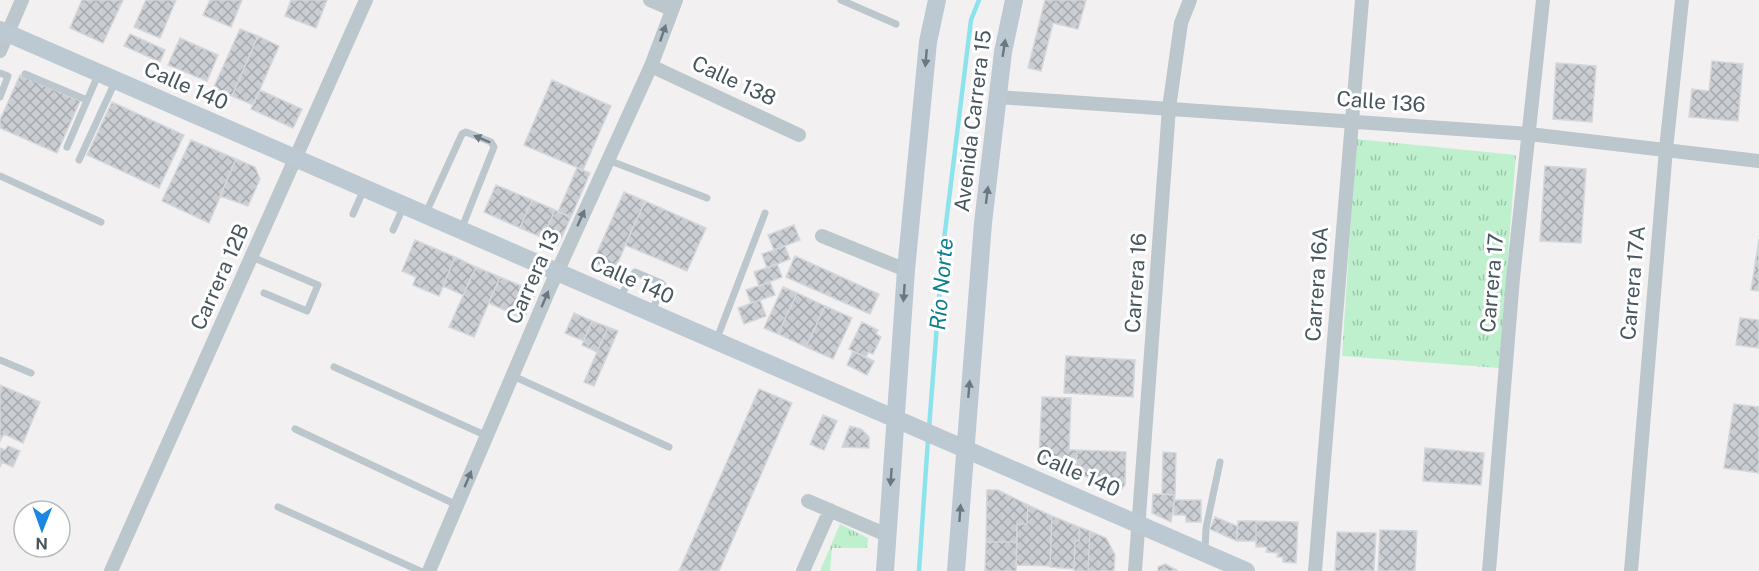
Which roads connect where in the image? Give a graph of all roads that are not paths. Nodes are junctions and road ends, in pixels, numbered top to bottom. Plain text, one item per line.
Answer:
1 (22, 0) edge
2 (366, 0) edge
3 (650, 0) edge
4 (841, 0) edge
5 (937, 0) edge
6 (1014, 0) edge
7 (1190, 0) edge
8 (1362, 0) edge
9 (1543, 0) edge
10 (1682, 0) edge
11 (673, 5) edge
12 (896, 24) dead end
13 (4, 32) edge
14 (0, 51) edge
15 (651, 66) junction
16 (0, 73) edge
17 (26, 74) dead end
18 (107, 76) junction
19 (0, 97) edge
20 (998, 97) junction
21 (87, 100) junction
22 (1169, 108) junction
23 (1351, 121) junction
24 (1529, 134) junction
25 (799, 135) dead end
26 (67, 147) dead end
27 (1666, 149) junction
28 (296, 158) junction
29 (80, 160) dead end
30 (608, 160) junction
31 (1759, 161) edge
32 (0, 176) edge
33 (364, 188) junction
34 (707, 198) dead end
35 (404, 206) junction
36 (765, 213) dead end
37 (353, 214) dead end
38 (425, 215) junction
39 (101, 222) dead end
40 (393, 230) dead end
41 (461, 230) junction
42 (822, 236) dead end
43 (252, 257) junction
44 (906, 270) junction
45 (557, 272) junction
46 (264, 293) dead end
47 (619, 299) junction
48 (651, 313) junction
49 (716, 341) junction
50 (0, 360) edge
51 (334, 367) dead end
52 (31, 373) dead end
53 (513, 376) junction
54 (899, 421) junction
55 (295, 429) dead end
56 (487, 436) junction
57 (960, 446) junction
58 (669, 447) dead end
59 (1220, 462) dead end
60 (808, 501) dead end
61 (457, 505) junction
62 (279, 507) dead end
63 (830, 510) junction
64 (1139, 524) junction
65 (887, 535) junction
66 (1205, 553) junction
67 (111, 571) edge
68 (420, 571) edge
69 (429, 571) edge
70 (803, 571) edge
71 (885, 571) edge
72 (956, 571) edge
73 (1135, 571) edge
74 (1246, 571) edge
75 (1315, 571) edge
76 (1489, 571) edge
77 (1631, 571) edge

1 - 13 street
2 - 28 street, Carrera 12B
3 - 11 street
4 - 12 lane
5 -> 44 street
20 -> 6 street, Avenida Carrera 15
7 - 22 street, Carrera 16
8 - 23 street, Carrera 16A
9 - 24 street, Carrera 17
10 - 27 street, Carrera 17A
15 -> 11 street, Carrera 13
13 - 14 street
13 - 18 street, Calle 140
15 - 25 street, Calle 138
15 - 30 street, Carrera 13
16 - 19 lane
17 - 21 lane
18 - 21 lane
18 - 28 street, Calle 140
18 - 29 lane
20 - 22 street, Calle 136
57 -> 20 street, Avenida Carrera 15
21 - 26 lane
22 - 23 street, Calle 136
22 - 64 street, Carrera 16
23 - 24 street, Calle 136
23 - 75 street, Carrera 16A
24 - 27 street, Calle 136
24 - 76 street, Carrera 17
27 - 31 street, Calle 136
27 - 77 street, Carrera 17A
28 - 33 street, Calle 140
28 - 43 street, Carrera 12B
30 - 34 lane
45 -> 30 street, Carrera 13
32 - 39 lane
33 - 35 street, Calle 140
33 - 37 lane
35 - 38 street, Calle 140
35 - 40 lane
36 - 49 lane
38 - 41 street, Calle 140
41 -> 38 lane
41 - 45 street, Calle 140
42 - 44 street
43 - 46 lane
43 - 67 street, Carrera 12B
44 -> 54 street
45 - 47 street, Calle 140
53 -> 45 street, Carrera 13
47 - 48 street, Calle 140
47 - 48 lane
48 - 49 street, Calle 140
49 - 54 street, Calle 140
50 - 52 lane
51 - 56 lane
53 - 56 street, Carrera 13
53 - 58 lane
54 - 57 street, Calle 140
54 -> 65 street
55 - 61 lane
61 -> 56 street, Carrera 13
57 - 64 street, Calle 140
72 -> 57 street, Avenida Carrera 15
59 - 66 lane
60 - 63 street
61 - 69 street, Carrera 13
62 - 68 lane
63 - 65 street
63 - 70 street
64 - 66 street, Calle 140
64 - 73 street, Carrera 16
65 - 71 street
66 - 74 street, Calle 140

